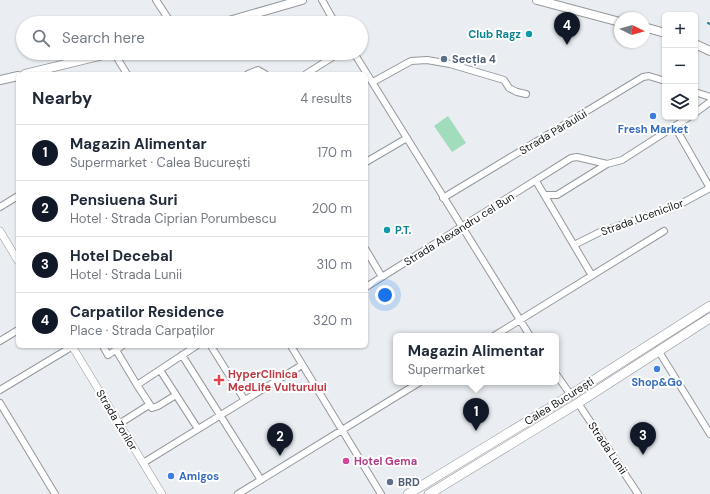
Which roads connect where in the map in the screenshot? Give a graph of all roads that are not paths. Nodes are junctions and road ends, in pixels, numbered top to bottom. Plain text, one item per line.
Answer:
1 (156, 0) edge
2 (302, 0) edge
3 (322, 0) edge
4 (537, 0) edge
5 (166, 16) edge
6 (246, 16) edge
7 (331, 16) edge
8 (614, 20) edge
9 (650, 29) edge
10 (662, 32) edge
11 (698, 45) edge
12 (710, 51) edge
13 (82, 60) edge
14 (118, 60) edge
15 (328, 60) edge
16 (359, 60) edge
17 (33, 72) edge
18 (126, 72) edge
19 (309, 72) edge
20 (366, 72) edge
21 (368, 74) edge
22 (16, 76) edge
23 (0, 80) edge
24 (662, 81) edge
25 (373, 82) junction
26 (698, 93) edge
27 (526, 94) dead end
28 (710, 97) edge
29 (710, 102) edge
30 (698, 111) edge
31 (685, 120) edge
32 (675, 127) junction
33 (406, 138) junction
34 (368, 161) edge
35 (607, 164) junction
36 (536, 181) junction
37 (710, 188) edge
38 (545, 195) junction
39 (16, 197) edge
40 (443, 198) junction
41 (0, 207) edge
42 (462, 227) junction
43 (0, 231) edge
44 (664, 231) dead end
45 (574, 245) junction
46 (368, 253) edge
47 (16, 258) edge
48 (591, 274) junction
49 (382, 277) junction
50 (368, 286) edge
51 (710, 306) edge
52 (710, 318) edge
53 (519, 320) junction
54 (16, 331) edge
55 (499, 333) edge
56 (528, 333) edge
57 (0, 341) edge
58 (70, 348) edge
59 (74, 348) edge
60 (104, 348) edge
61 (119, 348) edge
62 (193, 348) edge
63 (212, 348) edge
64 (292, 348) edge
65 (116, 350) junction
66 (658, 350) junction
67 (182, 355) junction
68 (302, 365) junction
69 (160, 370) junction
70 (559, 378) edge
71 (137, 385) junction
72 (415, 385) edge
73 (0, 390) edge
74 (570, 394) junction
75 (176, 395) junction
76 (244, 399) junction
77 (0, 403) edge
78 (578, 403) junction
79 (149, 406) junction
80 (221, 414) junction
81 (119, 424) junction
82 (198, 429) junction
83 (342, 431) junction
84 (710, 434) edge
85 (143, 463) junction
86 (261, 480) junction
87 (439, 491) edge
88 (56, 494) edge
89 (162, 494) edge
90 (238, 494) edge
91 (381, 494) edge
92 (408, 494) edge
93 (429, 494) edge
94 (638, 494) edge

1 - 5 street
2 - 6 main road
3 - 7 street
4 - 8 main road
9 - 10 main road
11 - 12 main road
13 - 17 main road
14 - 18 street
15 - 19 street
16 - 20 street
21 - 25 street
22 - 23 main road
24 - 40 street, Strada Pârâului
25 - 27 street
25 - 33 street
26 - 28 street
29 - 30 street
31 - 32 street
32 - 35 street
32 - 37 street
33 - 34 street
33 - 40 street
35 - 36 street, Strada Alexandru cel Bun
35 - 38 street
36 - 38 street
36 - 42 street, Strada Alexandru cel Bun
37 - 45 street, Strada Ucenicilor
38 - 45 street
39 - 41 street
40 - 42 street
42 - 49 street, Strada Alexandru cel Bun
42 - 53 street
43 - 47 street
44 - 48 street
45 - 48 street
46 - 49 street
48 - 53 street
49 - 50 street, Strada Alexandru cel Bun
51 - 74 main road, Calea București
52 - 66 main road, Calea București
53 - 55 street
53 - 56 street
54 - 57 street
58 - 73 street
59 - 81 street, Strada Zorilor
60 - 65 street
61 - 65 street
62 - 67 street
63 - 76 street
64 - 68 street
65 - 71 street
66 - 78 main road, Calea București
66 - 84 street
67 - 69 street
67 - 80 street
68 - 76 street
68 - 83 street
69 - 71 street
69 - 75 street
70 - 74 street
71 - 79 street
72 - 83 street
74 - 92 main road, Calea București
75 - 79 street
75 - 82 street
76 - 80 street
77 - 88 street
78 - 87 main road, Calea București
78 - 94 street, Strada Lunii
79 - 81 street
80 - 82 street
80 - 86 street
81 - 85 street, Strada Zorilor
82 - 85 street
83 - 86 street
83 - 91 street
85 - 89 street, Strada Zorilor
86 - 90 street
87 - 93 main road, Calea București

